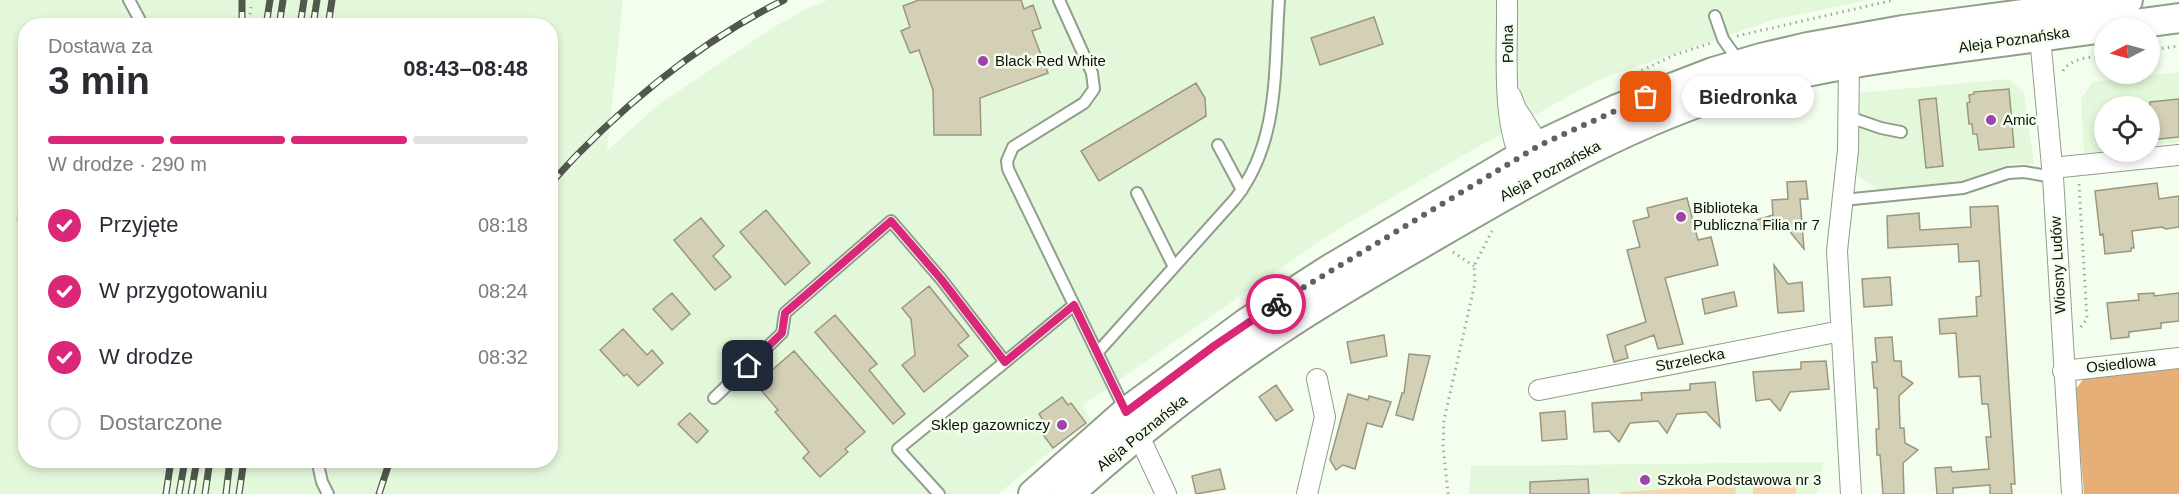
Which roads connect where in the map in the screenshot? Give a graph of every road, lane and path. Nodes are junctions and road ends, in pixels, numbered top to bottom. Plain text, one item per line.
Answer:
1 (129, 0) edge
2 (1059, 0) edge
3 (1279, 0) edge
4 (1507, 0) edge
5 (2128, 0) edge
6 (251, 8) dead end
7 (1715, 16) dead end
8 (139, 18) edge
9 (249, 18) edge
10 (2179, 18) edge
11 (2040, 36) junction
12 (2179, 46) edge
13 (2160, 49) edge
14 (2094, 58) edge
15 (1849, 63) junction
16 (1740, 64) junction
17 (2061, 76) dead end
18 (1850, 117) junction
19 (1901, 132) dead end
20 (1218, 145) dead end
21 (2179, 155) edge
22 (1535, 162) junction
23 (2078, 166) junction
24 (2052, 173) junction
25 (1242, 190) junction
26 (1137, 193) dead end
27 (1498, 199) junction
28 (1843, 200) junction
29 (1452, 251) dead end
30 (1474, 266) junction
31 (1174, 267) junction
32 (1074, 305) junction
33 (1841, 331) junction
34 (2072, 334) dead end
35 (1097, 353) junction
36 (2179, 358) edge
37 (1005, 362) junction
38 (2063, 370) junction
39 (1317, 379) dead end
40 (1539, 390) dead end
41 (714, 398) dead end
42 (1132, 423) junction
43 (318, 468) edge
44 (319, 468) edge
45 (320, 494) edge
46 (328, 494) edge
47 (939, 494) edge
48 (1033, 494) edge
49 (1069, 494) edge
50 (1166, 494) edge
51 (1307, 494) edge
52 (1448, 494) edge
53 (1851, 494) edge
54 (2072, 494) edge

1 - 8 lane
2 - 32 lane
3 - 25 lane
4 - 22 street, Polna
5 - 16 main road, Aleja Poznańska
6 - 9 path
7 - 16 lane
10 - 11 main road, Aleja Poznańska
11 - 15 main road, Aleja Poznańska
11 - 24 street, Wiosny Ludów
12 - 13 path
14 - 17 path
15 - 18 street
15 - 22 main road, Aleja Poznańska
16 - 22 main road, Aleja Poznańska
18 - 19 lane
18 - 28 street
20 - 25 lane
21 - 23 street
22 - 27 main road, Aleja Poznańska
22 - 42 main road, Aleja Poznańska
23 - 24 street
23 - 34 path
24 - 28 lane
24 - 38 street, Wiosny Ludów
25 - 31 lane
26 - 31 lane
27 - 30 path
27 - 42 main road, Aleja Poznańska
28 - 33 street
29 - 30 path
30 - 52 path
31 - 35 lane
32 - 35 lane
32 - 37 lane
33 - 40 street, Strzelecka
33 - 53 street
35 - 42 lane
36 - 38 street, Osiedlowa
37 - 41 lane
37 - 47 lane
38 - 54 street, Wiosny Ludów
39 - 51 street
42 - 48 main road, Aleja Poznańska
42 - 49 main road, Aleja Poznańska
42 - 50 street
43 - 45 lane
44 - 46 lane

